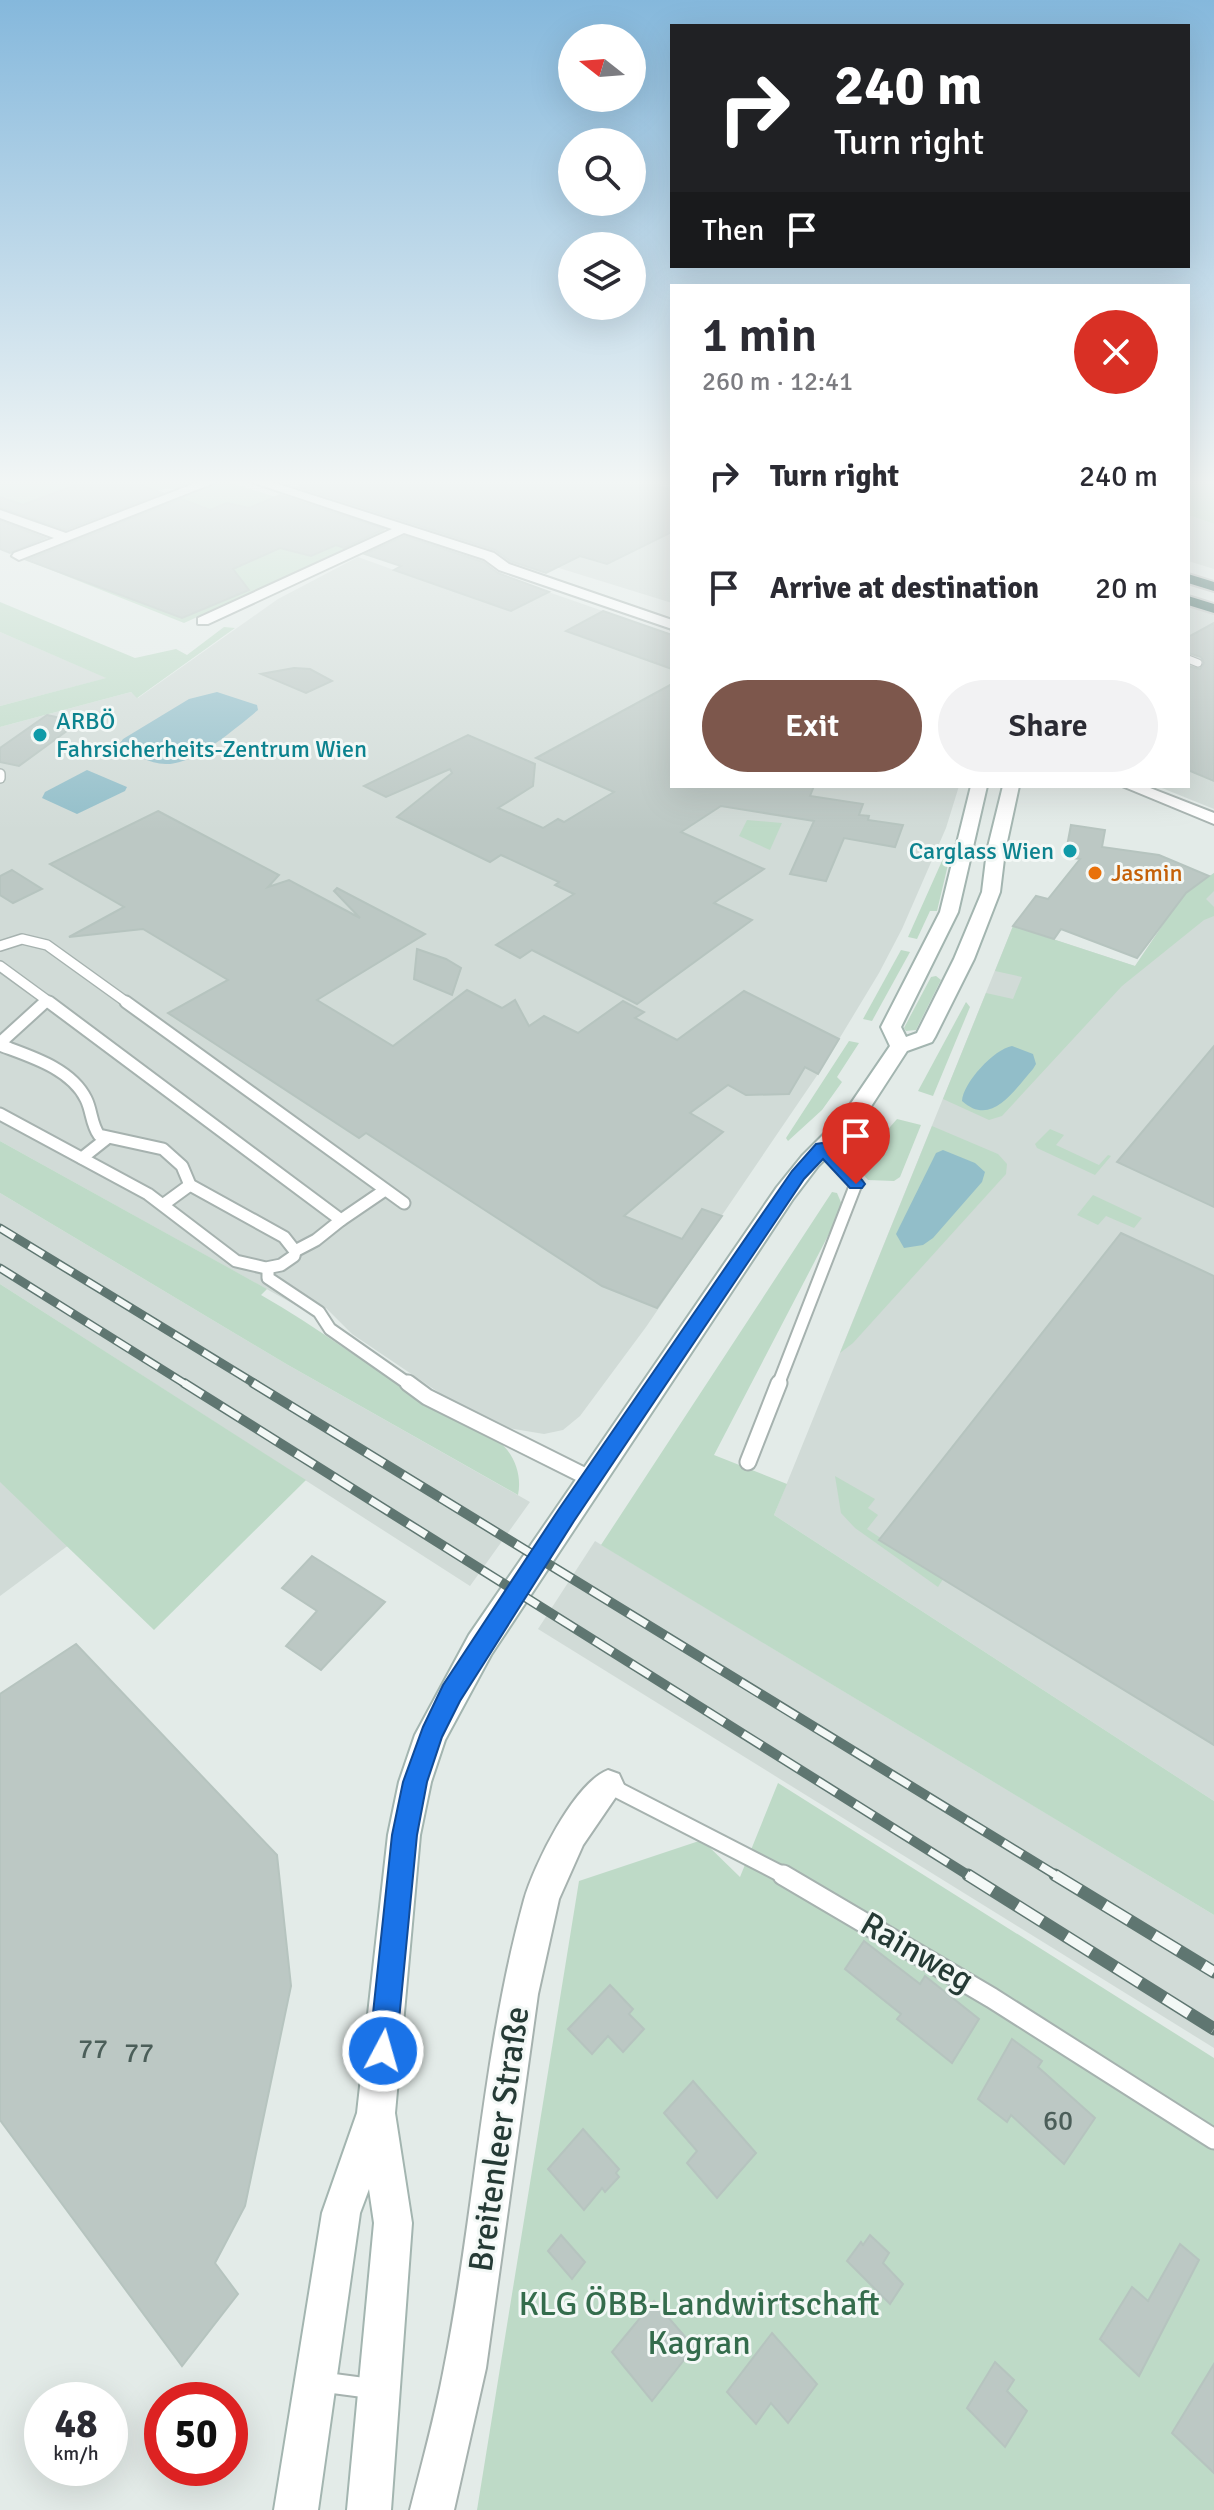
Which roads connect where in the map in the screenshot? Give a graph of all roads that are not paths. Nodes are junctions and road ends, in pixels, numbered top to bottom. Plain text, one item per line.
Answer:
1 (257, 596) edge
2 (588, 596) edge
3 (1190, 601) edge
4 (1214, 609) edge
5 (203, 621) dead end
6 (670, 624) edge
7 (1190, 660) edge
8 (1198, 663) dead end
9 (979, 788) edge
10 (1011, 788) edge
11 (1135, 788) edge
12 (1214, 819) edge
13 (0, 946) edge
14 (0, 966) edge
15 (47, 1001) junction
16 (0, 1044) edge
17 (900, 1046) junction
18 (0, 1114) edge
19 (106, 1139) junction
20 (822, 1148) junction
21 (82, 1158) junction
22 (190, 1185) junction
23 (385, 1190) junction
24 (404, 1203) dead end
25 (164, 1204) junction
26 (341, 1220) junction
27 (295, 1251) junction
28 (268, 1269) junction
29 (748, 1462) dead end
30 (591, 1479) junction
31 (608, 1785) joint
32 (376, 2113) junction
33 (1214, 2139) edge
34 (315, 2381) junction
35 (379, 2390) junction
36 (296, 2510) edge
37 (369, 2510) edge
38 (432, 2510) edge

1 - 5 main road
2 - 6 main road
3 - 4 highway
7 - 8 lane
9 - 17 main road
10 - 17 main road
11 - 12 main road
13 - 23 lane
14 - 15 lane
15 - 16 lane
15 - 26 lane
16 - 19 lane
17 - 20 main road
18 - 21 lane
19 - 21 lane
19 - 22 lane
20 - 29 lane
20 - 30 main road
21 - 25 lane
22 - 25 lane
22 - 27 lane
23 - 24 lane
23 - 26 lane
25 - 28 lane
26 - 27 lane
27 - 28 lane
28 - 30 lane
30 - 32 main road
31 - 33 lane, Rainweg
31 - 38 main road, Breitenleer Straße
32 - 34 main road
32 - 35 main road
34 - 35 lane
34 - 36 main road
35 - 37 main road

